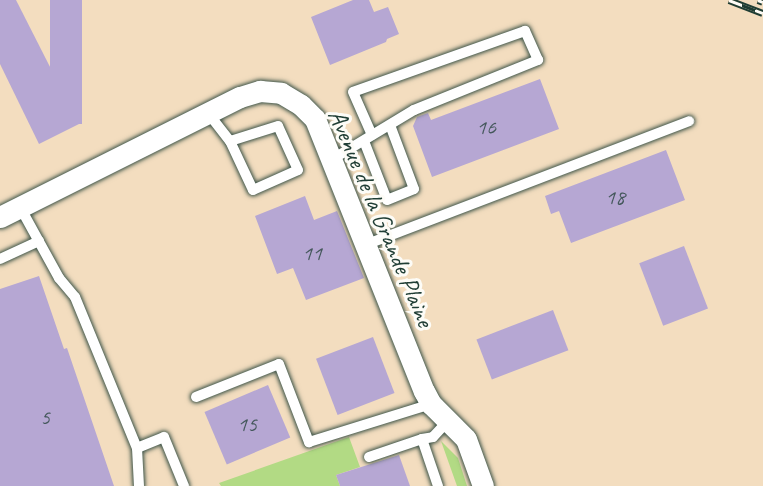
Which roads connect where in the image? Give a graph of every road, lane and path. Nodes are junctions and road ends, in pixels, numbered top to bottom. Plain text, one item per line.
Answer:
1 (208, 113) junction
2 (689, 120) dead end
3 (390, 125) junction
4 (368, 138) junction
5 (230, 141) junction
6 (331, 160) junction
7 (20, 207) junction
8 (0, 217) edge
9 (39, 241) junction
10 (365, 244) junction
11 (0, 259) edge
12 (196, 397) dead end
13 (431, 404) junction
14 (448, 421) junction
15 (422, 439) junction
16 (137, 448) junction
17 (369, 457) dead end
18 (139, 486) edge
19 (184, 486) edge
20 (438, 486) edge
21 (483, 486) edge

1 - 5 lane
1 - 6 street, Avenue de la Grande Plaine
1 - 7 street, Avenue de la Grande Plaine
2 - 10 lane
3 - 4 lane
3 - 4 lane
3 - 4 lane
4 - 6 lane
5 - 5 lane
6 - 10 street, Avenue de la Grande Plaine
7 - 8 street, Avenue de la Grande Plaine
7 - 9 lane
9 - 11 lane
9 - 16 lane
10 - 13 street, Avenue de la Grande Plaine
12 - 13 lane
13 - 14 street, Avenue de la Grande Plaine
14 - 15 lane
14 - 21 street, Avenue de la Grande Plaine
15 - 17 lane
15 - 20 lane
16 - 18 lane
16 - 19 lane

